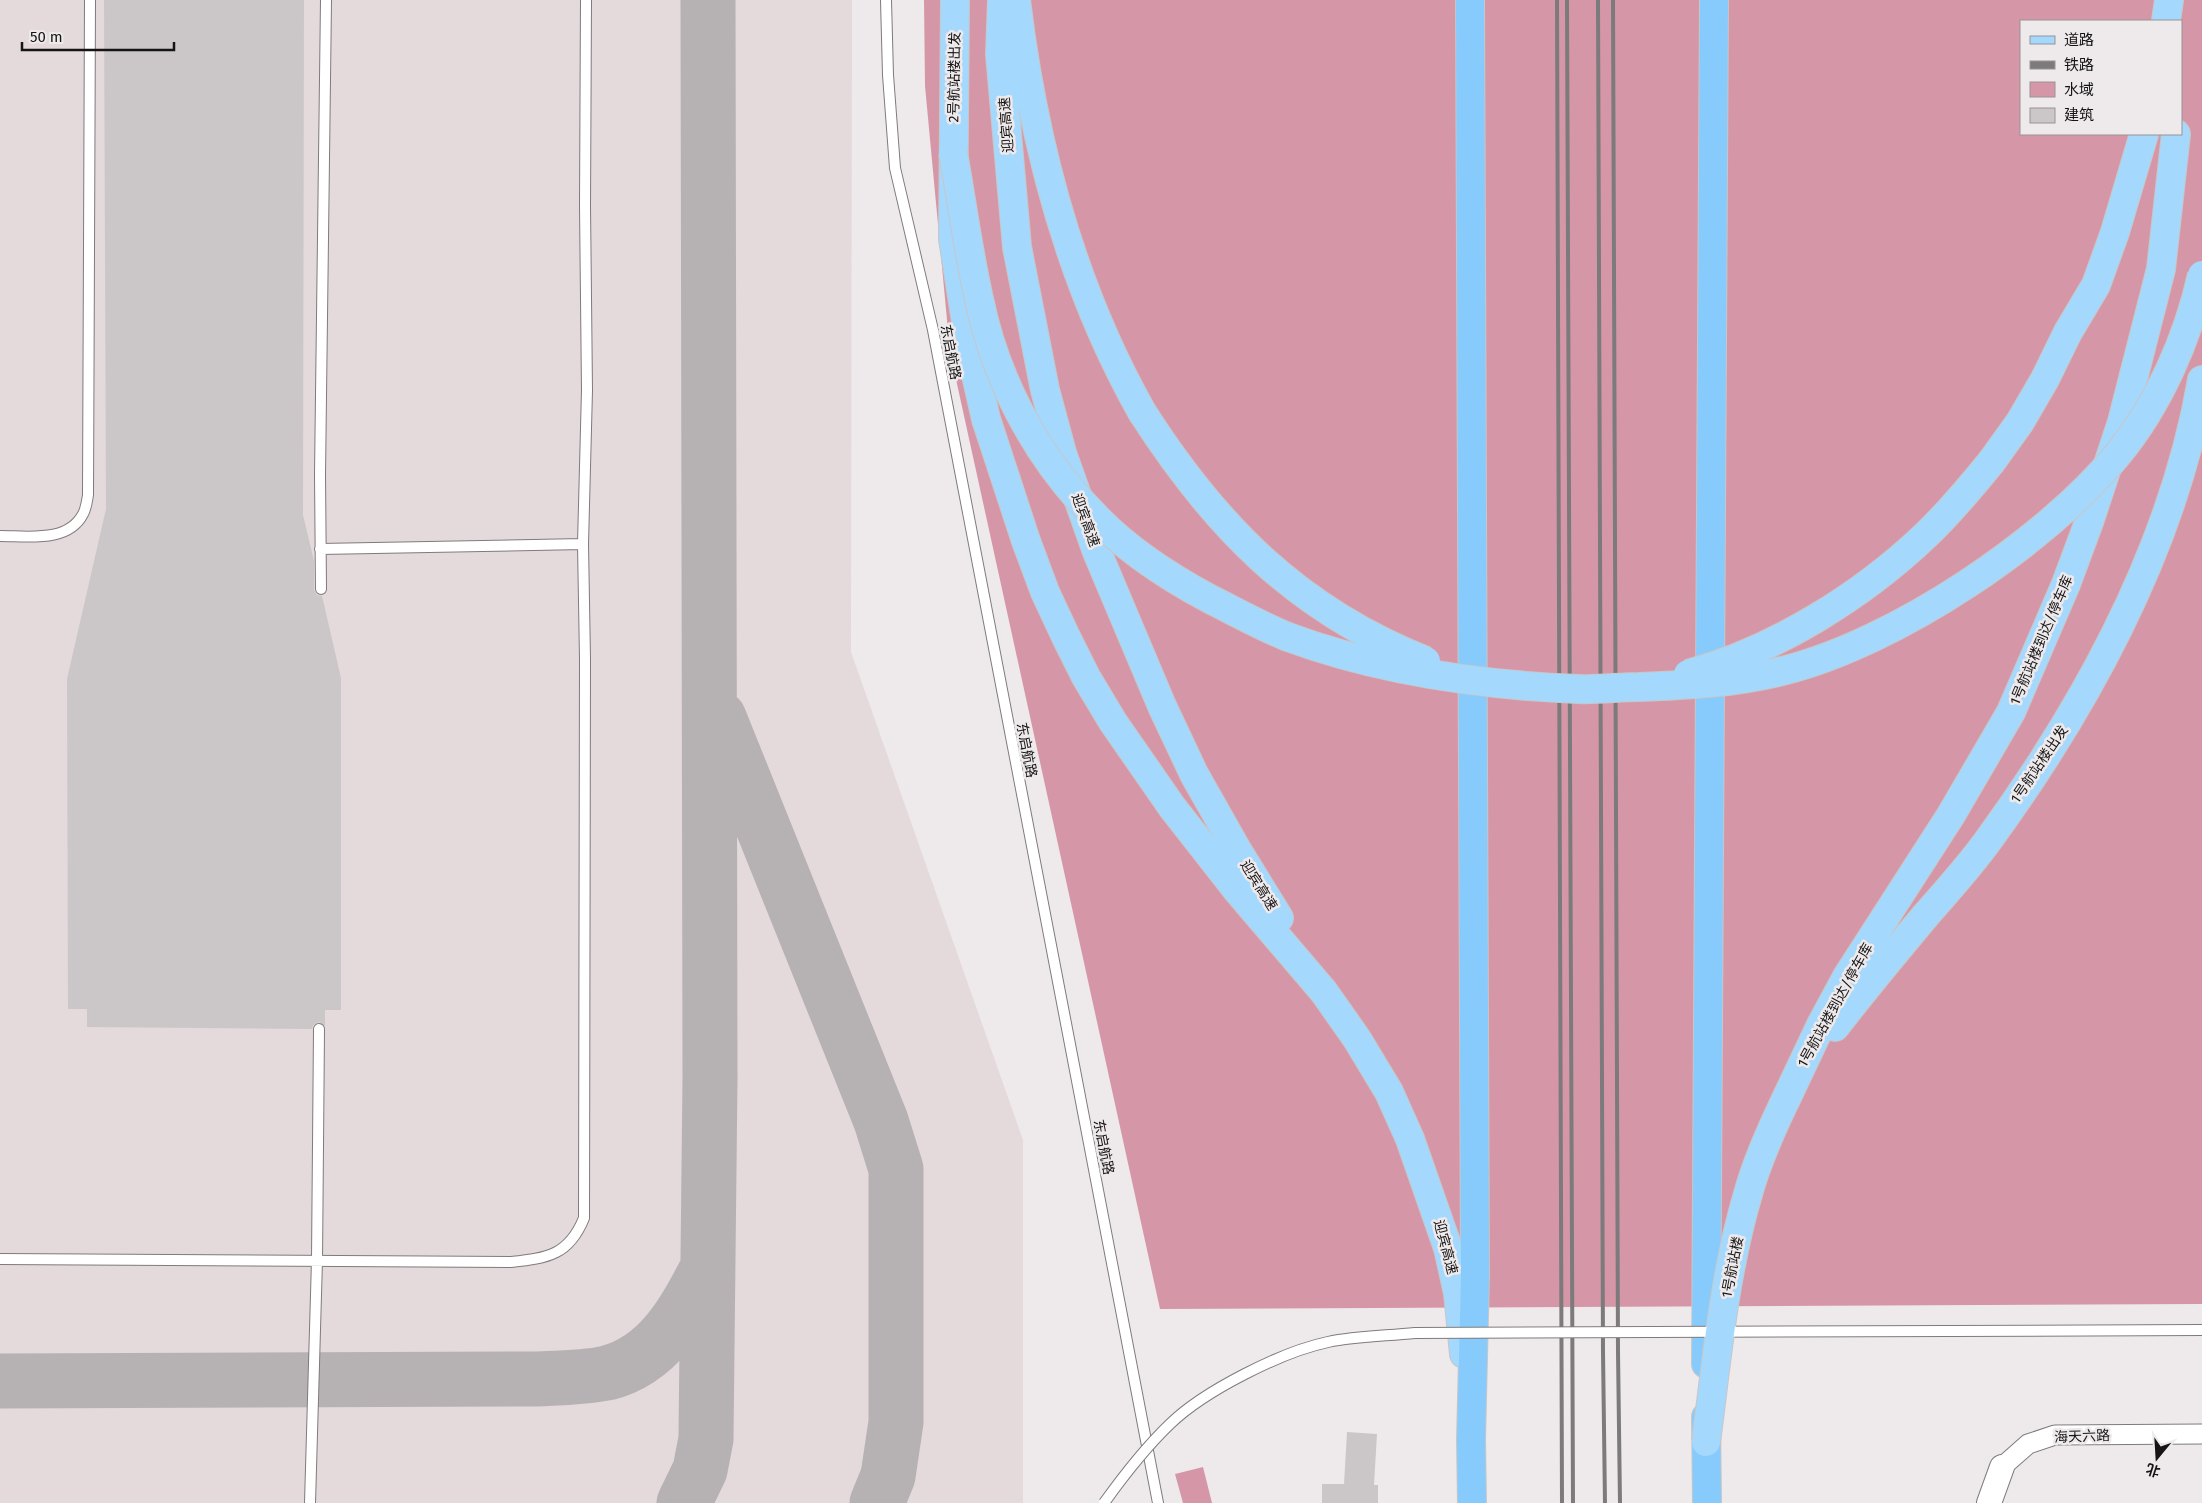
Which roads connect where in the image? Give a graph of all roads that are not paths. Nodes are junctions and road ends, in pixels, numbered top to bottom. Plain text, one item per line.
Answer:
1 (90, 0) edge
2 (326, 0) edge
3 (586, 0) edge
4 (886, 0) edge
5 (955, 0) edge
6 (1002, 0) edge
7 (1016, 0) edge
8 (1470, 0) edge
9 (1714, 0) edge
10 (2169, 0) edge
11 (2179, 0) edge
12 (2166, 20) edge
13 (2179, 20) edge
14 (2144, 135) edge
15 (2176, 135) edge
16 (953, 153) junction
17 (2202, 275) edge
18 (2202, 380) edge
19 (0, 536) edge
20 (583, 544) junction
21 (320, 549) junction
22 (320, 589) dead end
23 (1520, 684) junction
24 (1641, 686) junction
25 (1324, 992) junction
26 (319, 1029) dead end
27 (1786, 1099) junction
28 (0, 1259) edge
29 (317, 1260) junction
30 (2202, 1330) edge
31 (2202, 1434) edge
32 (1471, 1440) junction
33 (1706, 1442) junction
34 (2002, 1467) joint
35 (310, 1503) edge
36 (1104, 1503) edge
37 (1158, 1503) edge
38 (1472, 1503) edge
39 (1707, 1503) edge
40 (1989, 1503) edge

1 - 19 lane
2 - 21 lane
3 - 20 lane
4 - 37 lane, 东启航路
5 - 16 main road, 2号航站楼出发
6 - 25 main road, 迎宾高速, bridge
7 - 23 main road, bridge
8 - 32 highway, bridge
9 - 33 highway, bridge
10 - 12 main road
11 - 13 main road
14 - 24 main road, bridge
15 - 27 main road, 1号航站楼到达/停车库, bridge
16 - 23 main road, bridge
16 - 25 main road, 迎宾高速, bridge
17 - 24 main road, bridge
18 - 27 main road, 1号航站楼出发
20 - 21 lane
20 - 29 lane
21 - 22 lane
23 - 24 main road, bridge
25 - 32 main road, 迎宾高速
26 - 29 lane
27 - 33 main road, 1号航站楼, bridge
28 - 29 lane
29 - 35 lane
30 - 36 lane, bridge
31 - 34 street, 海天六路
32 - 38 highway
33 - 39 highway
34 - 40 street

